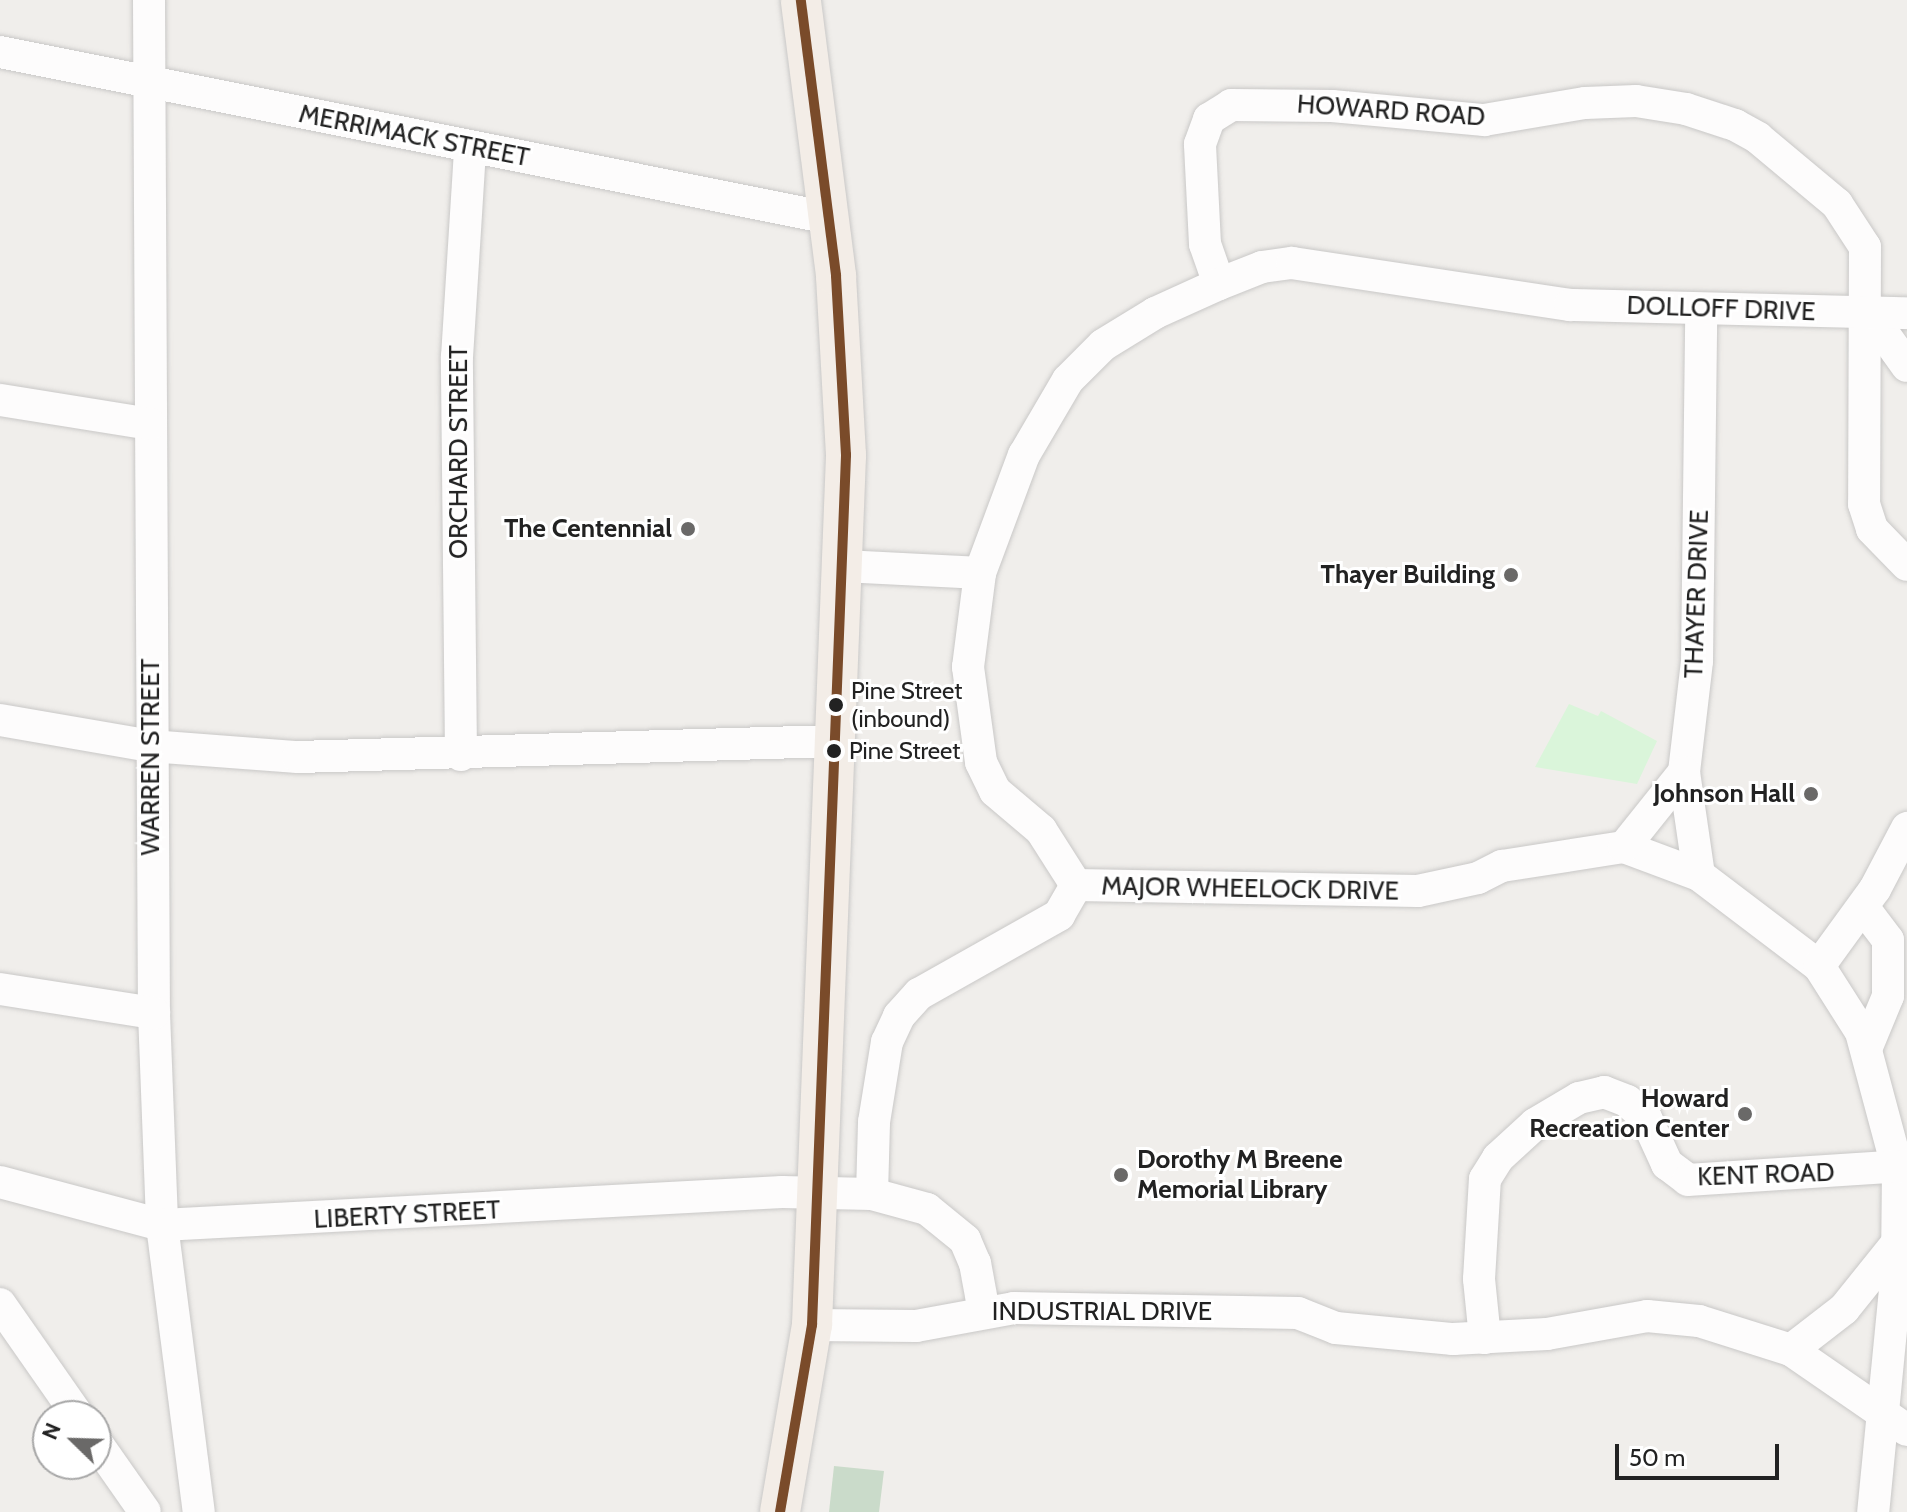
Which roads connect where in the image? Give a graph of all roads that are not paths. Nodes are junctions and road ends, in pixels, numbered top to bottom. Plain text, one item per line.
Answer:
1 (149, 0) edge
2 (801, 0) edge
3 (0, 52) edge
4 (151, 83) junction
5 (470, 149) junction
6 (829, 218) junction
7 (1219, 284) junction
8 (1535, 300) joint
9 (1701, 310) junction
10 (1869, 313) junction
11 (1907, 313) edge
12 (1907, 366) edge
13 (0, 400) edge
14 (150, 424) junction
15 (1907, 565) edge
16 (844, 566) junction
17 (980, 573) junction
18 (0, 720) edge
19 (833, 741) junction
20 (150, 746) junction
21 (461, 755) junction
22 (1684, 772) junction
23 (1907, 828) edge
24 (1624, 847) junction
25 (1699, 875) junction
26 (1076, 885) junction
27 (1863, 907) junction
28 (1819, 966) junction
29 (0, 989) edge
30 (154, 1013) junction
31 (1866, 1049) junction
32 (1902, 1168) edge
33 (0, 1182) edge
34 (819, 1194) junction
35 (872, 1194) junction
36 (162, 1225) junction
37 (1897, 1243) junction
38 (0, 1304) edge
39 (984, 1312) junction
40 (812, 1325) junction
41 (1485, 1338) junction
42 (1791, 1350) junction
43 (67, 1400) edge
44 (1895, 1424) edge
45 (112, 1465) edge
46 (145, 1512) edge
47 (199, 1512) edge
48 (780, 1512) edge
49 (1873, 1512) edge

1 - 4 street, WARREN STREET
2 - 6 main road
3 - 4 street, MERRIMACK STREET
4 - 5 street, MERRIMACK STREET
4 - 14 street, WARREN STREET
5 - 6 street, MERRIMACK STREET
5 - 21 street, ORCHARD STREET
6 - 16 main road
7 - 8 street, MAJOR WHEELOCK DRIVE
7 - 10 street, HOWARD ROAD
7 - 17 street, MAJOR WHEELOCK DRIVE
8 - 9 street, DOLLOFF DRIVE
9 - 10 street, DOLLOFF DRIVE
9 - 22 street, THAYER DRIVE
10 - 11 street, DOLLOFF DRIVE
10 - 12 street
10 - 15 street, HOWARD ROAD
13 - 14 street
14 - 20 street, WARREN STREET
16 - 17 street
16 - 19 main road
17 - 26 street, MAJOR WHEELOCK DRIVE
18 - 20 street
19 - 21 street
19 - 34 main road
20 - 21 street
20 - 30 street, WARREN STREET
22 - 24 street
22 - 25 street, THAYER DRIVE
23 - 27 street
24 - 25 street
24 - 26 street, MAJOR WHEELOCK DRIVE
25 - 28 street
26 - 35 street
27 - 28 street
27 - 31 street
28 - 31 street
29 - 30 street
30 - 36 street, WARREN STREET
31 - 32 street
32 - 37 street
32 - 41 street, KENT ROAD
33 - 36 street, LIBERTY STREET
34 - 35 street, LIBERTY STREET
34 - 36 street, LIBERTY STREET
34 - 40 main road
35 - 39 street, LIBERTY STREET
36 - 47 street, WARREN STREET
37 - 42 street
37 - 44 street
38 - 43 street
39 - 40 street, INDUSTRIAL DRIVE
39 - 41 street, INDUSTRIAL DRIVE
40 - 48 main road
41 - 42 street
42 - 44 street
44 - 49 street
45 - 46 street

